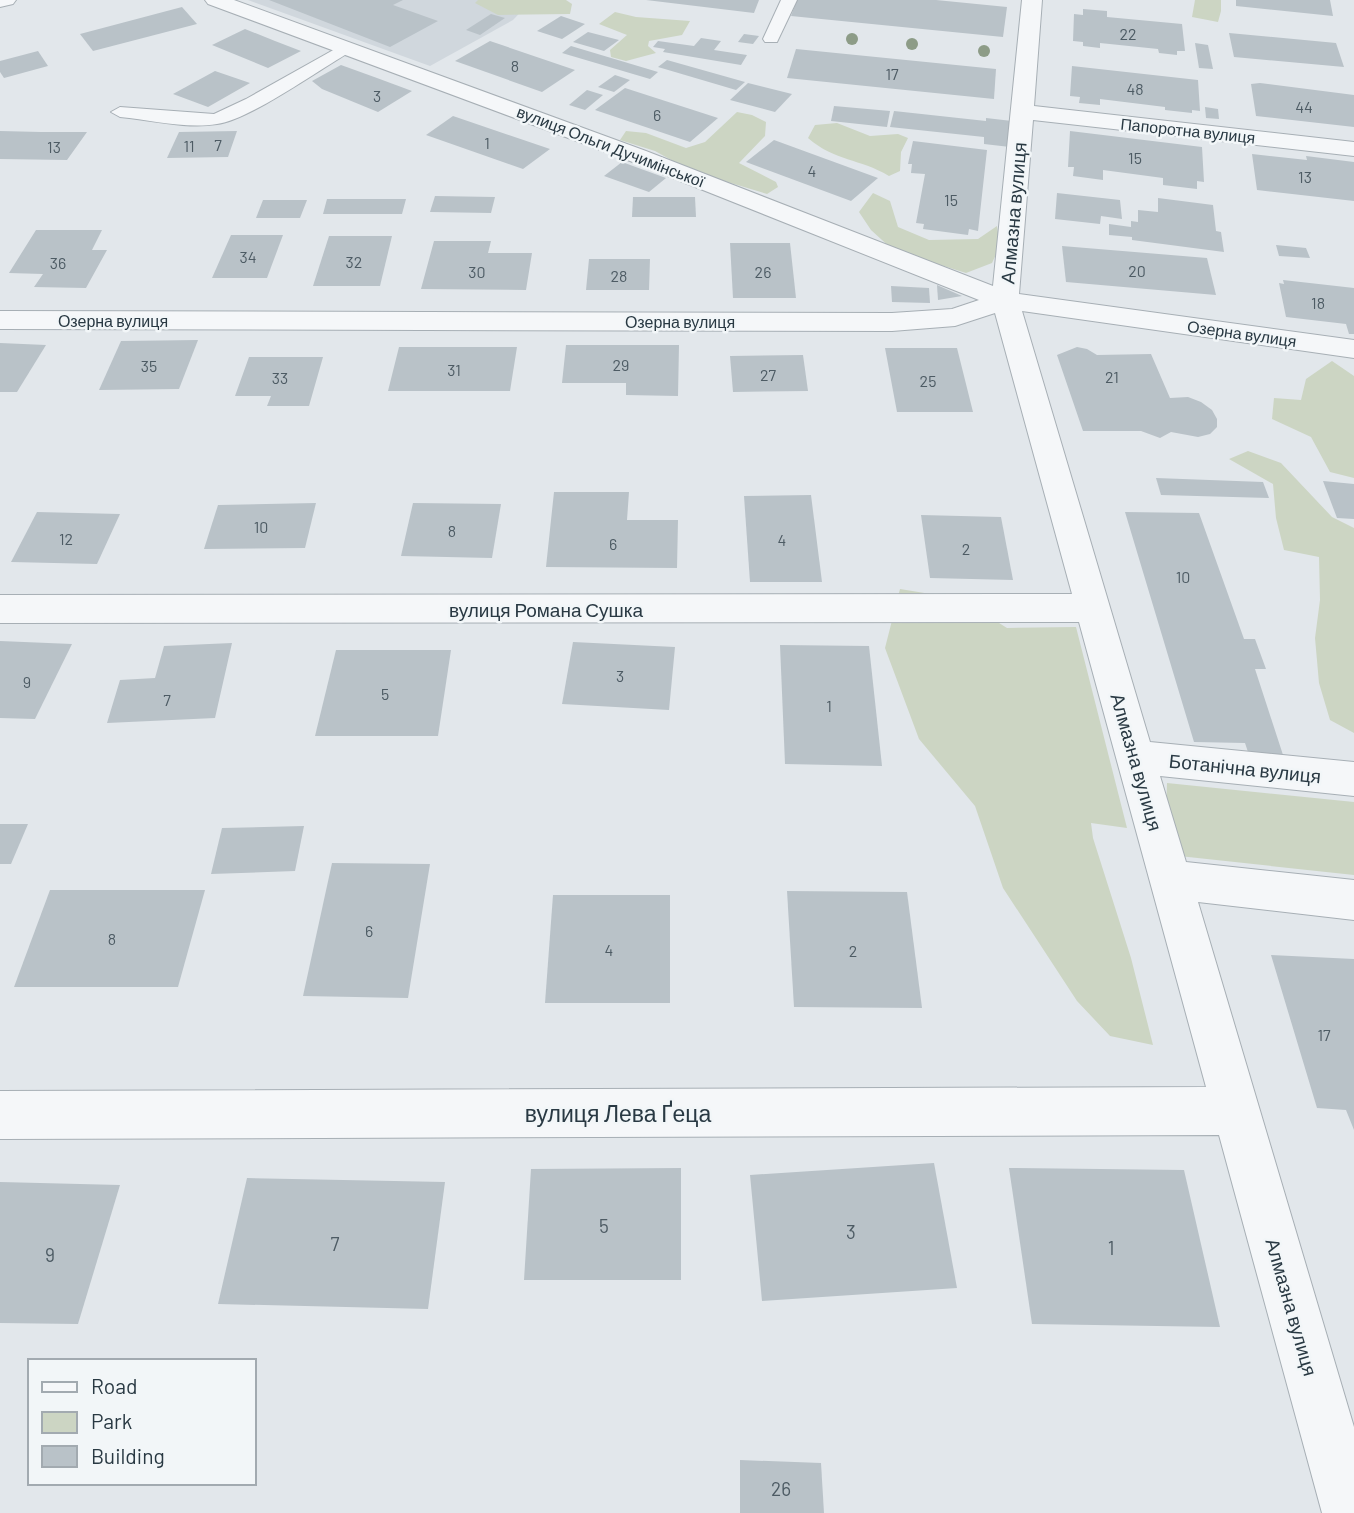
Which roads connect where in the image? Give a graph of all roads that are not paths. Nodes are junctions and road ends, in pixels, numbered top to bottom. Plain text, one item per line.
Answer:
1 (6, 0) edge
2 (215, 0) edge
3 (789, 0) edge
4 (1032, 0) edge
5 (0, 1) edge
6 (772, 39) dead end
7 (344, 49) junction
8 (120, 112) dead end
9 (1022, 112) junction
10 (1354, 149) edge
11 (1005, 300) junction
12 (0, 320) edge
13 (1354, 349) edge
14 (1093, 608) junction
15 (0, 609) edge
16 (1135, 757) junction
17 (1354, 779) edge
18 (1171, 880) junction
19 (1354, 900) edge
20 (1237, 1111) junction
21 (0, 1115) edge
22 (1351, 1513) edge

1 - 5 street
2 - 7 street, вулиця Ольги Дучимінської
3 - 6 lane
4 - 9 street, Алмазна вулиця
7 - 8 lane
7 - 11 street, вулиця Ольги Дучимінської
9 - 10 street, Папоротна вулиця
9 - 11 street, Алмазна вулиця
11 - 12 street, Озерна вулиця
11 - 13 street, Озерна вулиця
11 - 14 street, Алмазна вулиця
14 - 15 street, вулиця Романа Сушка
14 - 16 street, Алмазна вулиця
16 - 17 street, Ботанічна вулиця
16 - 18 street, Алмазна вулиця
18 - 19 street
18 - 20 street, Алмазна вулиця
20 - 21 street, вулиця Лева Ґеца
20 - 22 street, Алмазна вулиця

